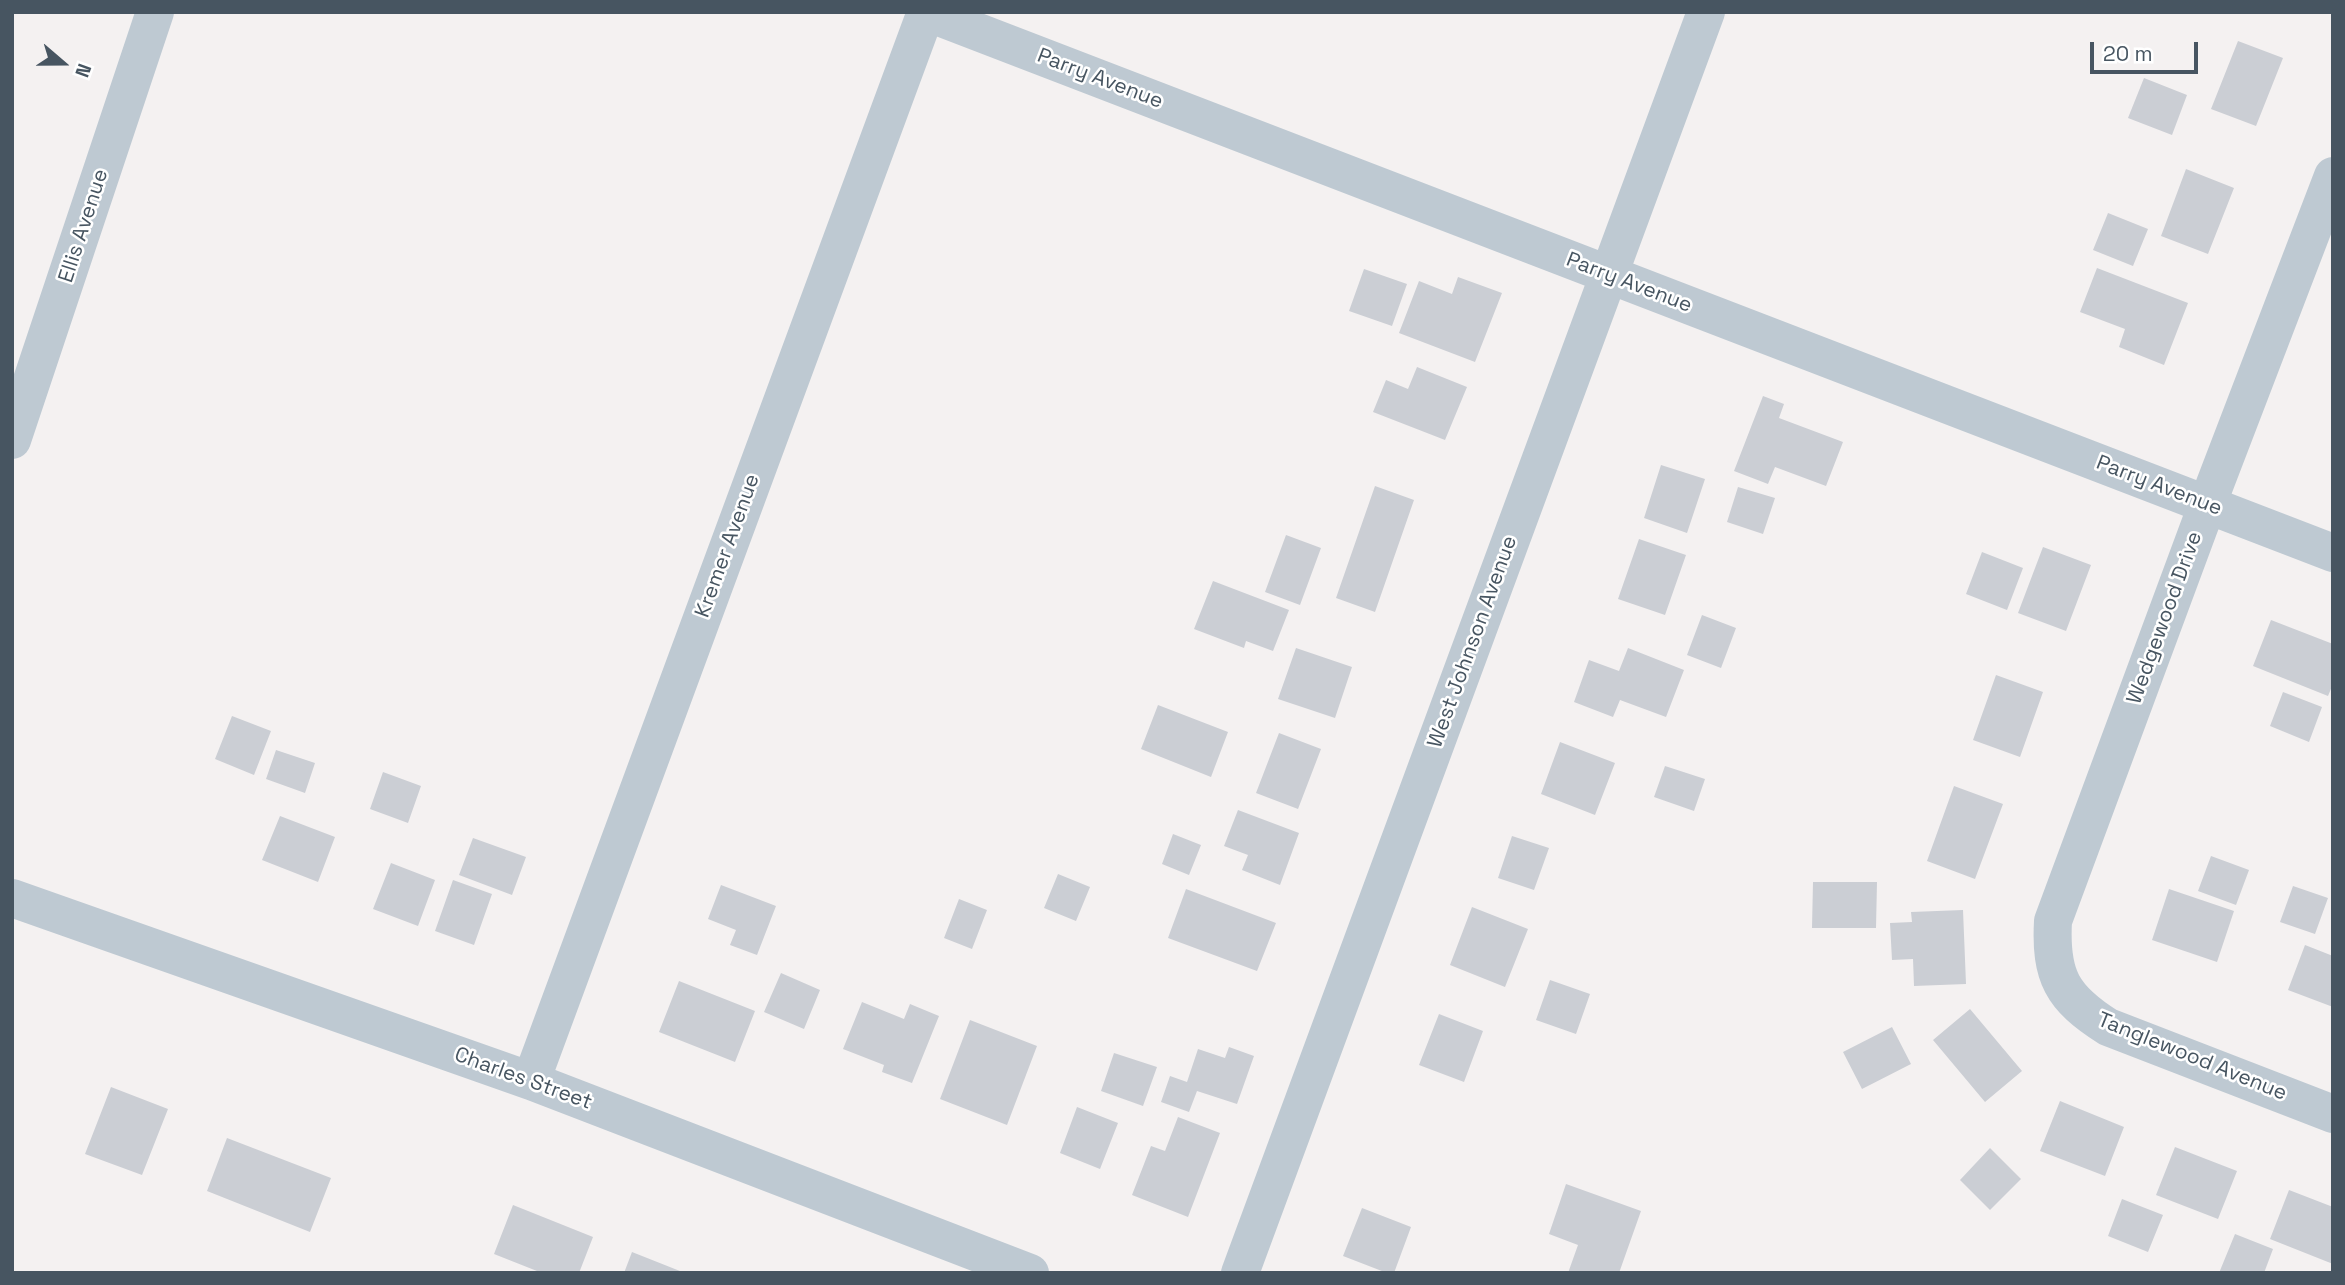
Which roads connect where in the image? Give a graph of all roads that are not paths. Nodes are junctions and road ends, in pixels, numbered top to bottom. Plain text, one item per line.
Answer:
1 (155, 12) edge
2 (926, 12) edge
3 (1706, 12) edge
4 (2333, 176) edge
5 (1609, 275) junction
6 (12, 440) edge
7 (2207, 505) junction
8 (2333, 553) edge
9 (12, 898) edge
10 (2062, 985) joint
11 (531, 1080) junction
12 (2333, 1114) edge
13 (1030, 1273) edge
14 (1240, 1273) edge

1 - 6 street, Ellis Avenue
2 - 5 street, Parry Avenue
2 - 11 street, Kremer Avenue
3 - 5 street, West Johnson Avenue
4 - 7 street, Wedgewood Drive
5 - 7 street, Parry Avenue
5 - 14 street, West Johnson Avenue
7 - 8 street, Parry Avenue
7 - 10 street, Wedgewood Drive
9 - 11 street, Charles Street
10 - 12 street, Tanglewood Avenue
11 - 13 street, Charles Street

